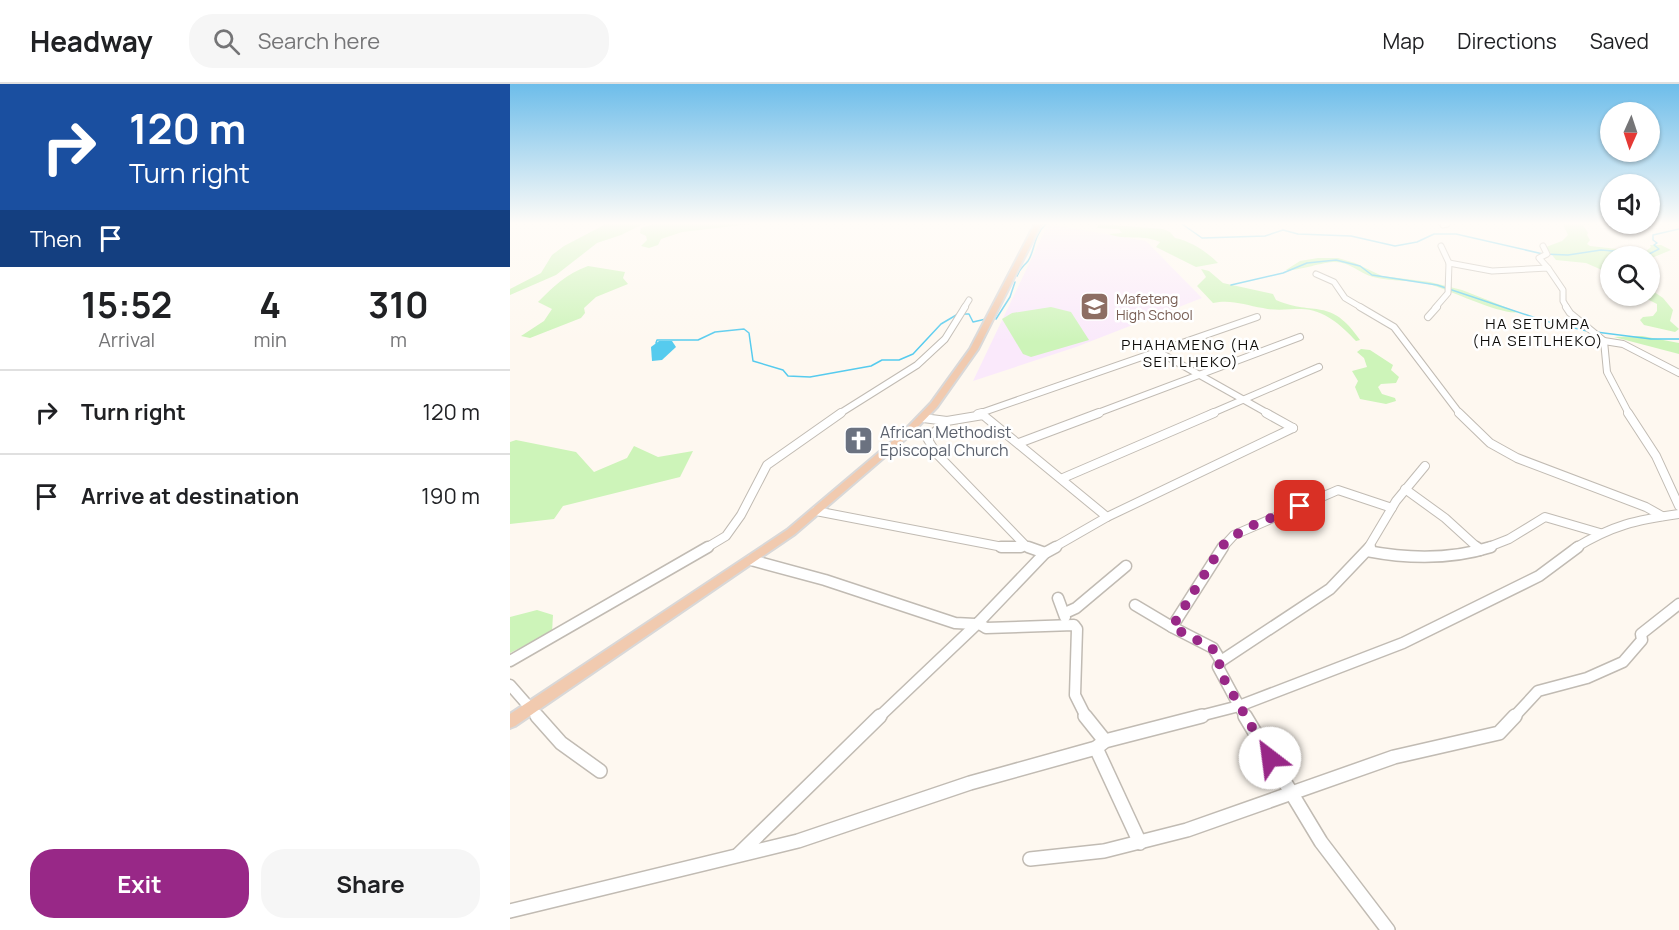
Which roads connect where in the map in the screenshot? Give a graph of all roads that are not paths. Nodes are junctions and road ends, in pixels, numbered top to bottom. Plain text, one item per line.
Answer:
1 (1018, 263) edge
2 (1449, 263) edge
3 (1452, 263) edge
4 (1544, 263) edge
5 (1548, 268) junction
6 (1316, 274) dead end
7 (969, 300) dead end
8 (1257, 317) dead end
9 (1428, 317) dead end
10 (1300, 337) dead end
11 (1604, 341) junction
12 (1157, 351) junction
13 (1319, 367) dead end
14 (1679, 372) edge
15 (1199, 375) junction
16 (1245, 401) junction
17 (978, 414) junction
18 (923, 418) junction
19 (943, 421) junction
20 (1019, 443) junction
21 (1425, 466) dead end
22 (1063, 478) junction
23 (1405, 489) junction
24 (1679, 507) edge
25 (1392, 508) junction
26 (816, 511) junction
27 (1673, 516) edge
28 (1107, 517) junction
29 (1600, 533) junction
30 (1026, 546) junction
31 (1480, 550) junction
32 (1366, 551) junction
33 (1045, 553) junction
34 (752, 560) junction
35 (1126, 566) dead end
36 (1058, 598) dead end
37 (1679, 604) edge
38 (1135, 605) dead end
39 (1065, 618) junction
40 (978, 623) junction
41 (1172, 627) junction
42 (510, 661) edge
43 (1221, 661) junction
44 (510, 685) edge
45 (1239, 706) junction
46 (532, 709) junction
47 (510, 722) edge
48 (1100, 744) junction
49 (600, 771) dead end
50 (1291, 794) junction
51 (1140, 843) junction
52 (739, 854) junction
53 (1030, 859) dead end
54 (510, 910) edge
55 (1388, 930) edge

1 - 18 main road
2 - 9 street
3 - 5 street
4 - 5 street
5 - 11 street
6 - 27 street
7 - 42 street
8 - 12 street
10 - 15 street
11 - 14 street
11 - 24 street
12 - 15 street
12 - 17 street
13 - 16 street
15 - 16 street
15 - 20 street
16 - 22 street
16 - 28 street
17 - 19 street
17 - 20 street
18 - 19 street
18 - 26 main road
19 - 30 street
20 - 22 street
21 - 23 street
22 - 28 street
23 - 25 street
23 - 31 street
25 - 32 street
25 - 41 street
26 - 30 street
26 - 34 main road
27 - 29 street
28 - 33 street
29 - 31 street
29 - 45 street
30 - 33 street
31 - 32 street
32 - 43 street
33 - 40 street
34 - 40 street
34 - 46 main road
35 - 39 street
36 - 39 street
37 - 50 street
38 - 41 street
39 - 40 street
39 - 48 street
40 - 52 street
41 - 43 street
43 - 45 street
44 - 46 street
45 - 48 street
45 - 50 street
46 - 47 main road
46 - 49 street
48 - 51 street
48 - 52 street
50 - 51 street
50 - 55 street
51 - 53 street
52 - 54 street

